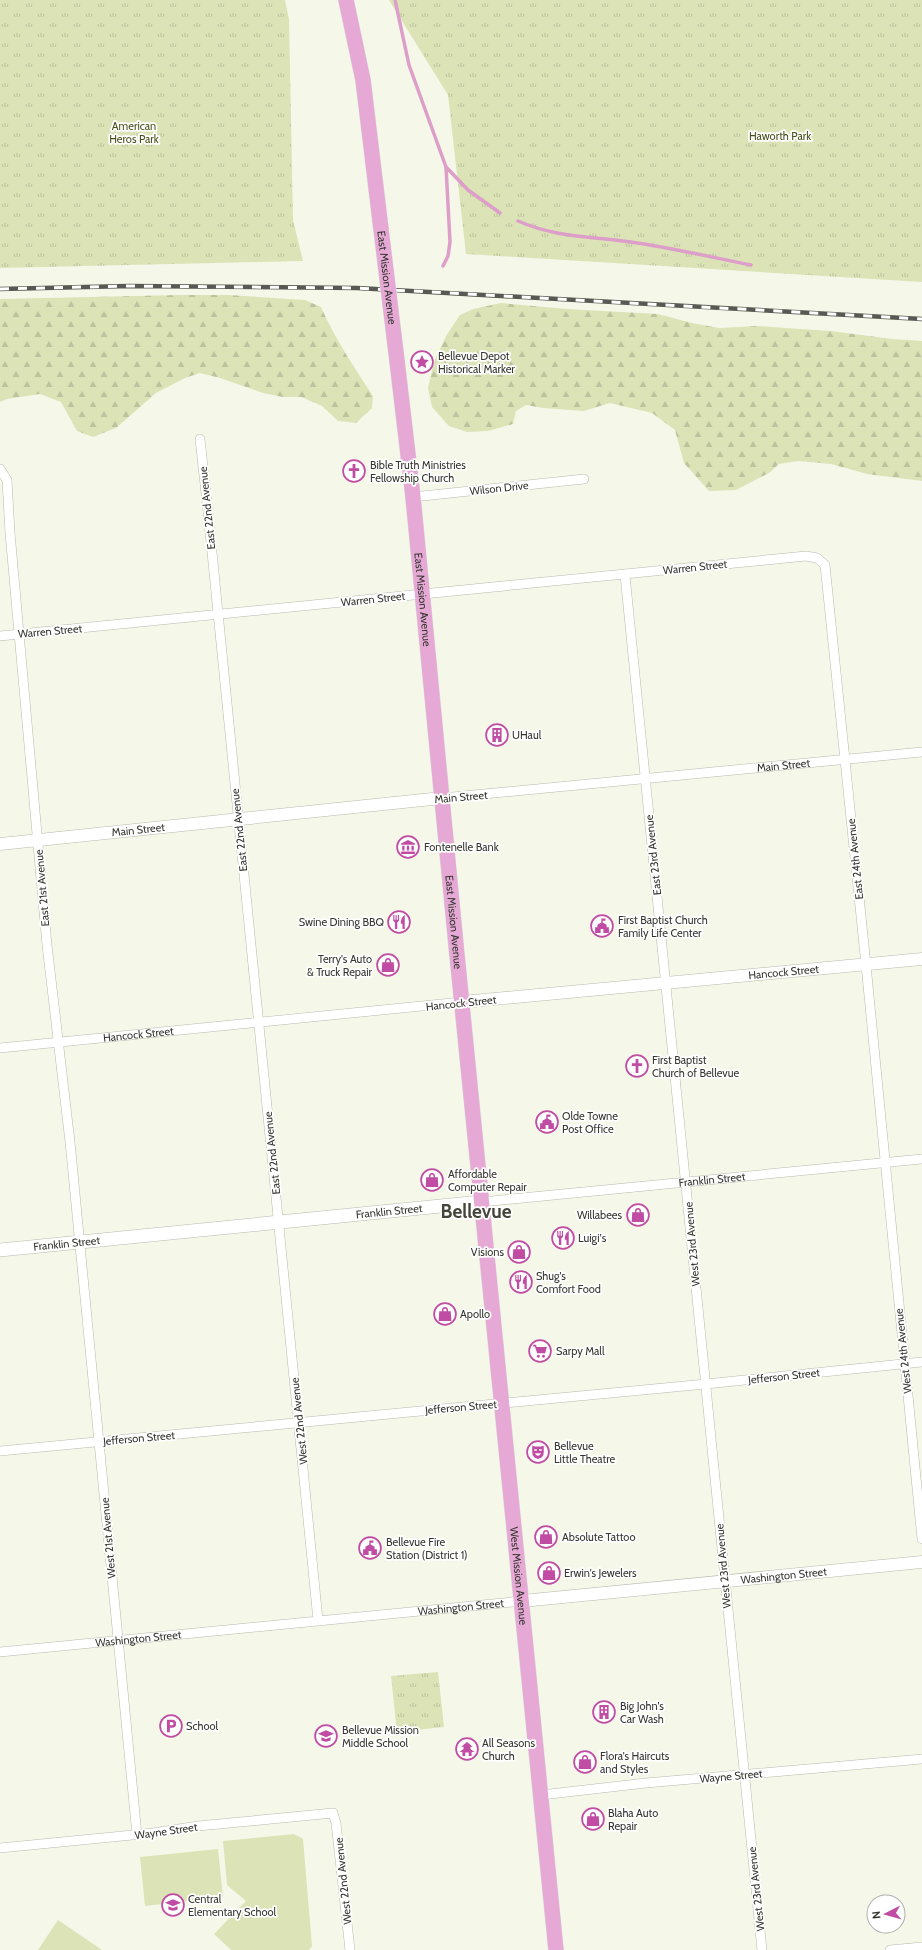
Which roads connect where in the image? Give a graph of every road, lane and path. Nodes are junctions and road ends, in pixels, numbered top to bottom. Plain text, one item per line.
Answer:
1 (346, 0) edge
2 (200, 439) dead end
3 (0, 469) edge
4 (584, 479) dead end
5 (413, 497) junction
6 (817, 558) joint
7 (625, 575) junction
8 (422, 594) junction
9 (218, 615) junction
10 (20, 634) junction
11 (0, 636) edge
12 (922, 752) edge
13 (844, 760) junction
14 (646, 778) junction
15 (442, 798) junction
16 (238, 819) junction
17 (38, 840) junction
18 (0, 844) edge
19 (922, 959) edge
20 (866, 965) junction
21 (666, 984) junction
22 (462, 1002) junction
23 (259, 1023) junction
24 (58, 1042) junction
25 (0, 1048) edge
26 (922, 1159) edge
27 (885, 1163) junction
28 (686, 1183) junction
29 (481, 1202) junction
30 (280, 1222) junction
31 (79, 1241) junction
32 (0, 1250) edge
33 (922, 1362) edge
34 (904, 1363) junction
35 (706, 1384) junction
36 (503, 1403) junction
37 (299, 1422) junction
38 (99, 1441) junction
39 (0, 1451) edge
40 (922, 1539) edge
41 (922, 1562) edge
42 (724, 1581) junction
43 (522, 1601) junction
44 (318, 1620) junction
45 (118, 1640) junction
46 (0, 1652) edge
47 (922, 1759) edge
48 (744, 1775) junction
49 (541, 1795) junction
50 (332, 1814) joint
51 (137, 1835) junction
52 (0, 1848) edge
53 (922, 1947) edge
54 (350, 1950) edge
55 (556, 1950) edge
56 (762, 1950) edge
57 (890, 1950) edge

1 - 5 main road, East Mission Avenue, bridge
2 - 9 street, East 22nd Avenue
3 - 10 street, East 21st Avenue
4 - 5 street, Wilson Drive
5 - 8 main road, East Mission Avenue
6 - 7 street, Warren Street
6 - 13 street, East 24th Avenue
7 - 8 street, Warren Street
7 - 14 street, East 23rd Avenue
8 - 9 street, Warren Street
8 - 15 main road, East Mission Avenue
9 - 10 street, Warren Street
9 - 16 street, East 22nd Avenue
10 - 11 street, Warren Street
10 - 17 street, East 21st Avenue
12 - 13 street, Main Street
13 - 14 street, Main Street
13 - 20 street, East 24th Avenue
14 - 15 street, Main Street
14 - 21 street, East 23rd Avenue
15 - 16 street, Main Street
15 - 22 main road, East Mission Avenue
16 - 17 street, Main Street
16 - 23 street, East 22nd Avenue
17 - 18 street, Main Street
17 - 24 street, East 21st Avenue
19 - 20 street, Hancock Street
20 - 21 street, Hancock Street
20 - 27 street, East 24th Avenue
21 - 22 street, Hancock Street
21 - 28 street, East 23rd Avenue
22 - 23 street, Hancock Street
22 - 29 main road, East Mission Avenue
23 - 24 street, Hancock Street
23 - 30 street, East 22nd Avenue
24 - 25 street, Hancock Street
24 - 31 street, East 21st Avenue
26 - 27 street, Franklin Street
27 - 28 street, Franklin Street
27 - 34 street, West 24th Avenue
28 - 29 street, Franklin Street
28 - 35 street, West 23rd Avenue
29 - 30 main road, Franklin Street
29 - 36 main road, West Mission Avenue
30 - 31 main road, Franklin Street
30 - 37 street, West 22nd Avenue
31 - 32 main road, Franklin Street
31 - 38 street, West 21st Avenue
33 - 34 street, Jefferson Street
34 - 35 street, Jefferson Street
34 - 40 street, West 24th Avenue
35 - 36 street, Jefferson Street
35 - 42 street, West 23rd Avenue
36 - 37 street, Jefferson Street
36 - 43 main road, West Mission Avenue
37 - 38 street, Jefferson Street
37 - 44 street, West 22nd Avenue
38 - 39 street, Jefferson Street
38 - 45 street, West 21st Avenue
41 - 42 street, Washington Street
42 - 43 street, Washington Street
42 - 48 street, West 23rd Avenue
43 - 44 street, Washington Street
43 - 49 main road, West Mission Avenue
44 - 45 street, Washington Street
45 - 46 street, Washington Street
45 - 51 street, West 21st Avenue
47 - 48 street, Wayne Street
48 - 49 street, Wayne Street
48 - 56 street, West 23rd Avenue
49 - 55 main road, West Mission Avenue
50 - 51 street, Wayne Street
50 - 54 street, West 22nd Avenue
51 - 52 street, Wayne Street
53 - 57 street

